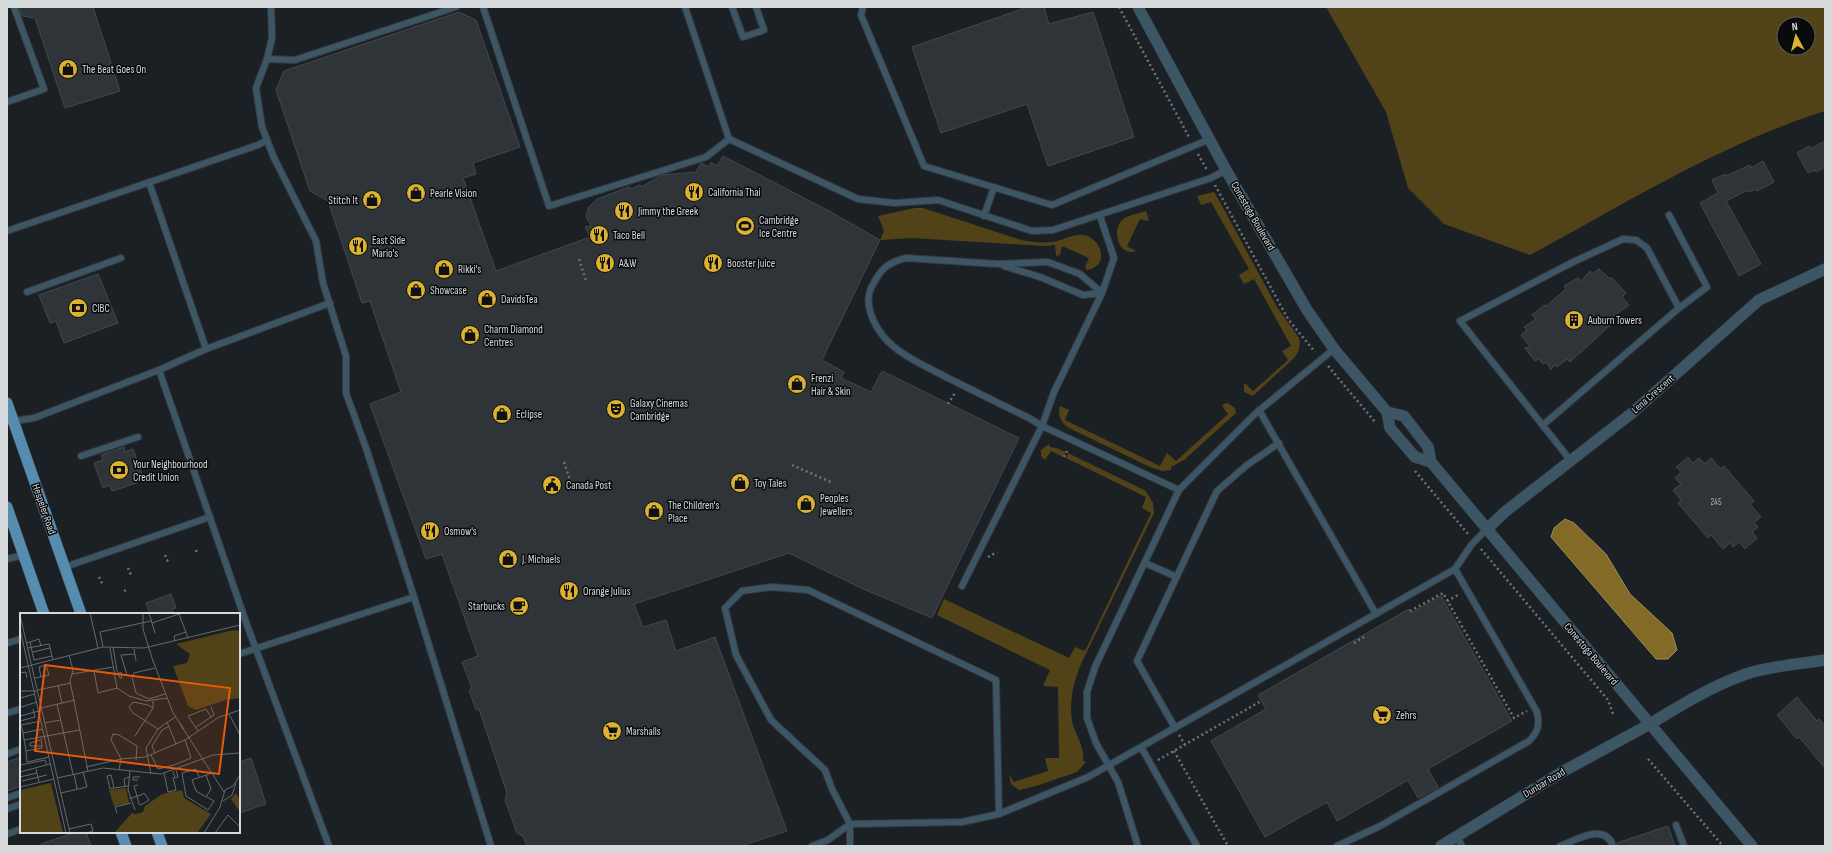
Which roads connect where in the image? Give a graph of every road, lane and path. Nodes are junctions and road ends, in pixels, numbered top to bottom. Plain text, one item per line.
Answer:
1 (14, 7) edge
2 (271, 7) edge
3 (456, 7) edge
4 (483, 7) edge
5 (685, 7) edge
6 (732, 7) edge
7 (756, 7) edge
8 (863, 7) edge
9 (1119, 7) edge
10 (1138, 7) edge
11 (267, 59) junction
12 (7, 102) edge
13 (728, 139) junction
14 (1210, 139) junction
15 (267, 140) junction
16 (1193, 146) junction
17 (1226, 170) junction
18 (1211, 178) junction
19 (149, 182) junction
20 (994, 187) junction
21 (1669, 215) dead end
22 (984, 216) junction
23 (1100, 216) junction
24 (7, 231) edge
25 (121, 258) dead end
26 (579, 259) dead end
27 (998, 264) junction
28 (1825, 269) edge
29 (586, 281) dead end
30 (27, 292) dead end
31 (1102, 293) junction
32 (330, 303) junction
33 (1679, 308) junction
34 (1304, 337) dead end
35 (206, 349) junction
36 (1334, 349) junction
37 (159, 370) junction
38 (955, 393) dead end
39 (7, 403) edge
40 (948, 404) dead end
41 (1259, 410) junction
42 (1387, 412) junction
43 (10, 422) edge
44 (1543, 425) junction
45 (1042, 426) junction
46 (138, 437) dead end
47 (1279, 443) junction
48 (1068, 451) dead end
49 (81, 456) dead end
50 (1064, 457) dead end
51 (1572, 461) junction
52 (564, 462) dead end
53 (1431, 462) junction
54 (792, 465) dead end
55 (831, 482) dead end
56 (571, 483) dead end
57 (1179, 490) junction
58 (7, 507) edge
59 (210, 517) junction
60 (1488, 529) junction
61 (197, 547) dead end
62 (196, 552) dead end
63 (997, 552) dead end
64 (24, 554) junction
65 (166, 555) dead end
66 (1487, 556) dead end
67 (987, 557) dead end
68 (7, 559) edge
69 (168, 562) dead end
70 (1145, 562) junction
71 (65, 567) junction
72 (128, 568) dead end
73 (1455, 569) junction
74 (131, 575) dead end
75 (1177, 577) junction
76 (99, 578) dead end
77 (103, 585) dead end
78 (962, 586) dead end
79 (414, 597) junction
80 (1410, 611) dead end
81 (44, 613) edge
82 (81, 613) edge
83 (1376, 614) junction
84 (1364, 637) dead end
85 (20, 639) edge
86 (1354, 643) dead end
87 (7, 644) edge
88 (256, 648) junction
89 (240, 654) edge
90 (1825, 660) edge
91 (1261, 701) dead end
92 (20, 709) edge
93 (1526, 712) dead end
94 (7, 713) edge
95 (1613, 714) dead end
96 (1650, 724) junction
97 (1175, 728) junction
98 (1141, 747) junction
99 (20, 749) edge
100 (1174, 751) junction
101 (7, 754) edge
102 (1648, 759) dead end
103 (1158, 760) dead end
104 (1109, 765) junction
105 (20, 793) edge
106 (7, 798) edge
107 (20, 804) edge
108 (7, 809) edge
109 (999, 814) junction
110 (850, 824) junction
111 (1676, 825) dead end
112 (20, 829) edge
113 (121, 833) edge
114 (157, 833) edge
115 (7, 834) edge
116 (1459, 842) edge
117 (126, 846) edge
118 (162, 846) edge
119 (329, 846) edge
120 (491, 846) edge
121 (812, 846) edge
122 (850, 846) edge
123 (1138, 846) edge
124 (1197, 846) edge
125 (1228, 846) edge
126 (1337, 846) edge
127 (1441, 846) edge
128 (1560, 846) edge
129 (1613, 846) edge
130 (1684, 846) edge
131 (1722, 846) edge
132 (1752, 846) edge

1 - 12 lane
2 - 11 lane
3 - 11 lane
4 - 13 lane
5 - 13 lane
6 - 7 lane
8 - 20 lane
9 - 16 path
10 - 14 street, Conestoga Boulevard
11 - 15 lane
13 - 22 lane
14 - 16 lane
14 - 17 street, Conestoga Boulevard
15 - 19 lane
15 - 32 lane
16 - 18 path
16 - 20 lane
17 - 18 lane
17 - 36 street, Conestoga Boulevard
18 - 23 lane
18 - 34 path
19 - 24 lane
19 - 35 lane
20 - 22 lane
21 - 33 lane
22 - 23 lane
23 - 31 lane
25 - 30 lane
26 - 29 path
27 - 31 lane
27 - 31 lane
27 - 45 lane
28 - 51 street, Lena Crescent
31 - 45 lane
32 - 35 lane
32 - 79 lane
33 - 44 lane
33 - 44 lane
35 - 37 lane
36 - 41 lane
36 - 42 street, Conestoga Boulevard
37 - 43 lane
37 - 59 lane
38 - 40 path
39 - 43 main road, Hespeler Road
41 - 47 lane
41 - 57 lane
42 - 53 street, Conestoga Boulevard
42 - 53 street, Conestoga Boulevard
43 - 71 main road, Hespeler Road
44 - 51 lane
45 - 57 lane
45 - 78 lane
46 - 49 lane
47 - 75 lane
47 - 83 lane
48 - 50 path
51 - 60 street, Lena Crescent
52 - 56 path
53 - 60 street, Conestoga Boulevard
54 - 55 path
57 - 70 lane
58 - 64 main road
59 - 71 lane
59 - 88 lane
60 - 73 lane
60 - 96 street, Conestoga Boulevard
61 - 62 path
63 - 67 path
64 - 68 lane
64 - 81 main road
65 - 69 path
66 - 95 path
70 - 75 lane
70 - 104 lane
71 - 82 main road, Hespeler Road
72 - 74 path
73 - 83 lane
73 - 126 lane
75 - 97 lane
76 - 77 path
79 - 88 lane
79 - 120 lane
80 - 93 path
83 - 97 lane
84 - 86 path
85 - 87 lane
88 - 89 lane
88 - 119 lane
90 - 96 street
91 - 100 path
92 - 94 lane
96 - 116 street, Dunbar Road
96 - 132 street, Conestoga Boulevard
97 - 98 lane
98 - 104 lane
98 - 124 lane
99 - 101 lane
100 - 103 path
100 - 125 path
102 - 131 path
104 - 109 lane
104 - 123 lane
105 - 106 lane
107 - 108 lane
109 - 110 lane
109 - 110 lane
110 - 121 lane
110 - 122 lane
111 - 130 lane
112 - 115 lane
113 - 117 main road
114 - 118 main road
116 - 127 street, Dunbar Road
128 - 129 lane

